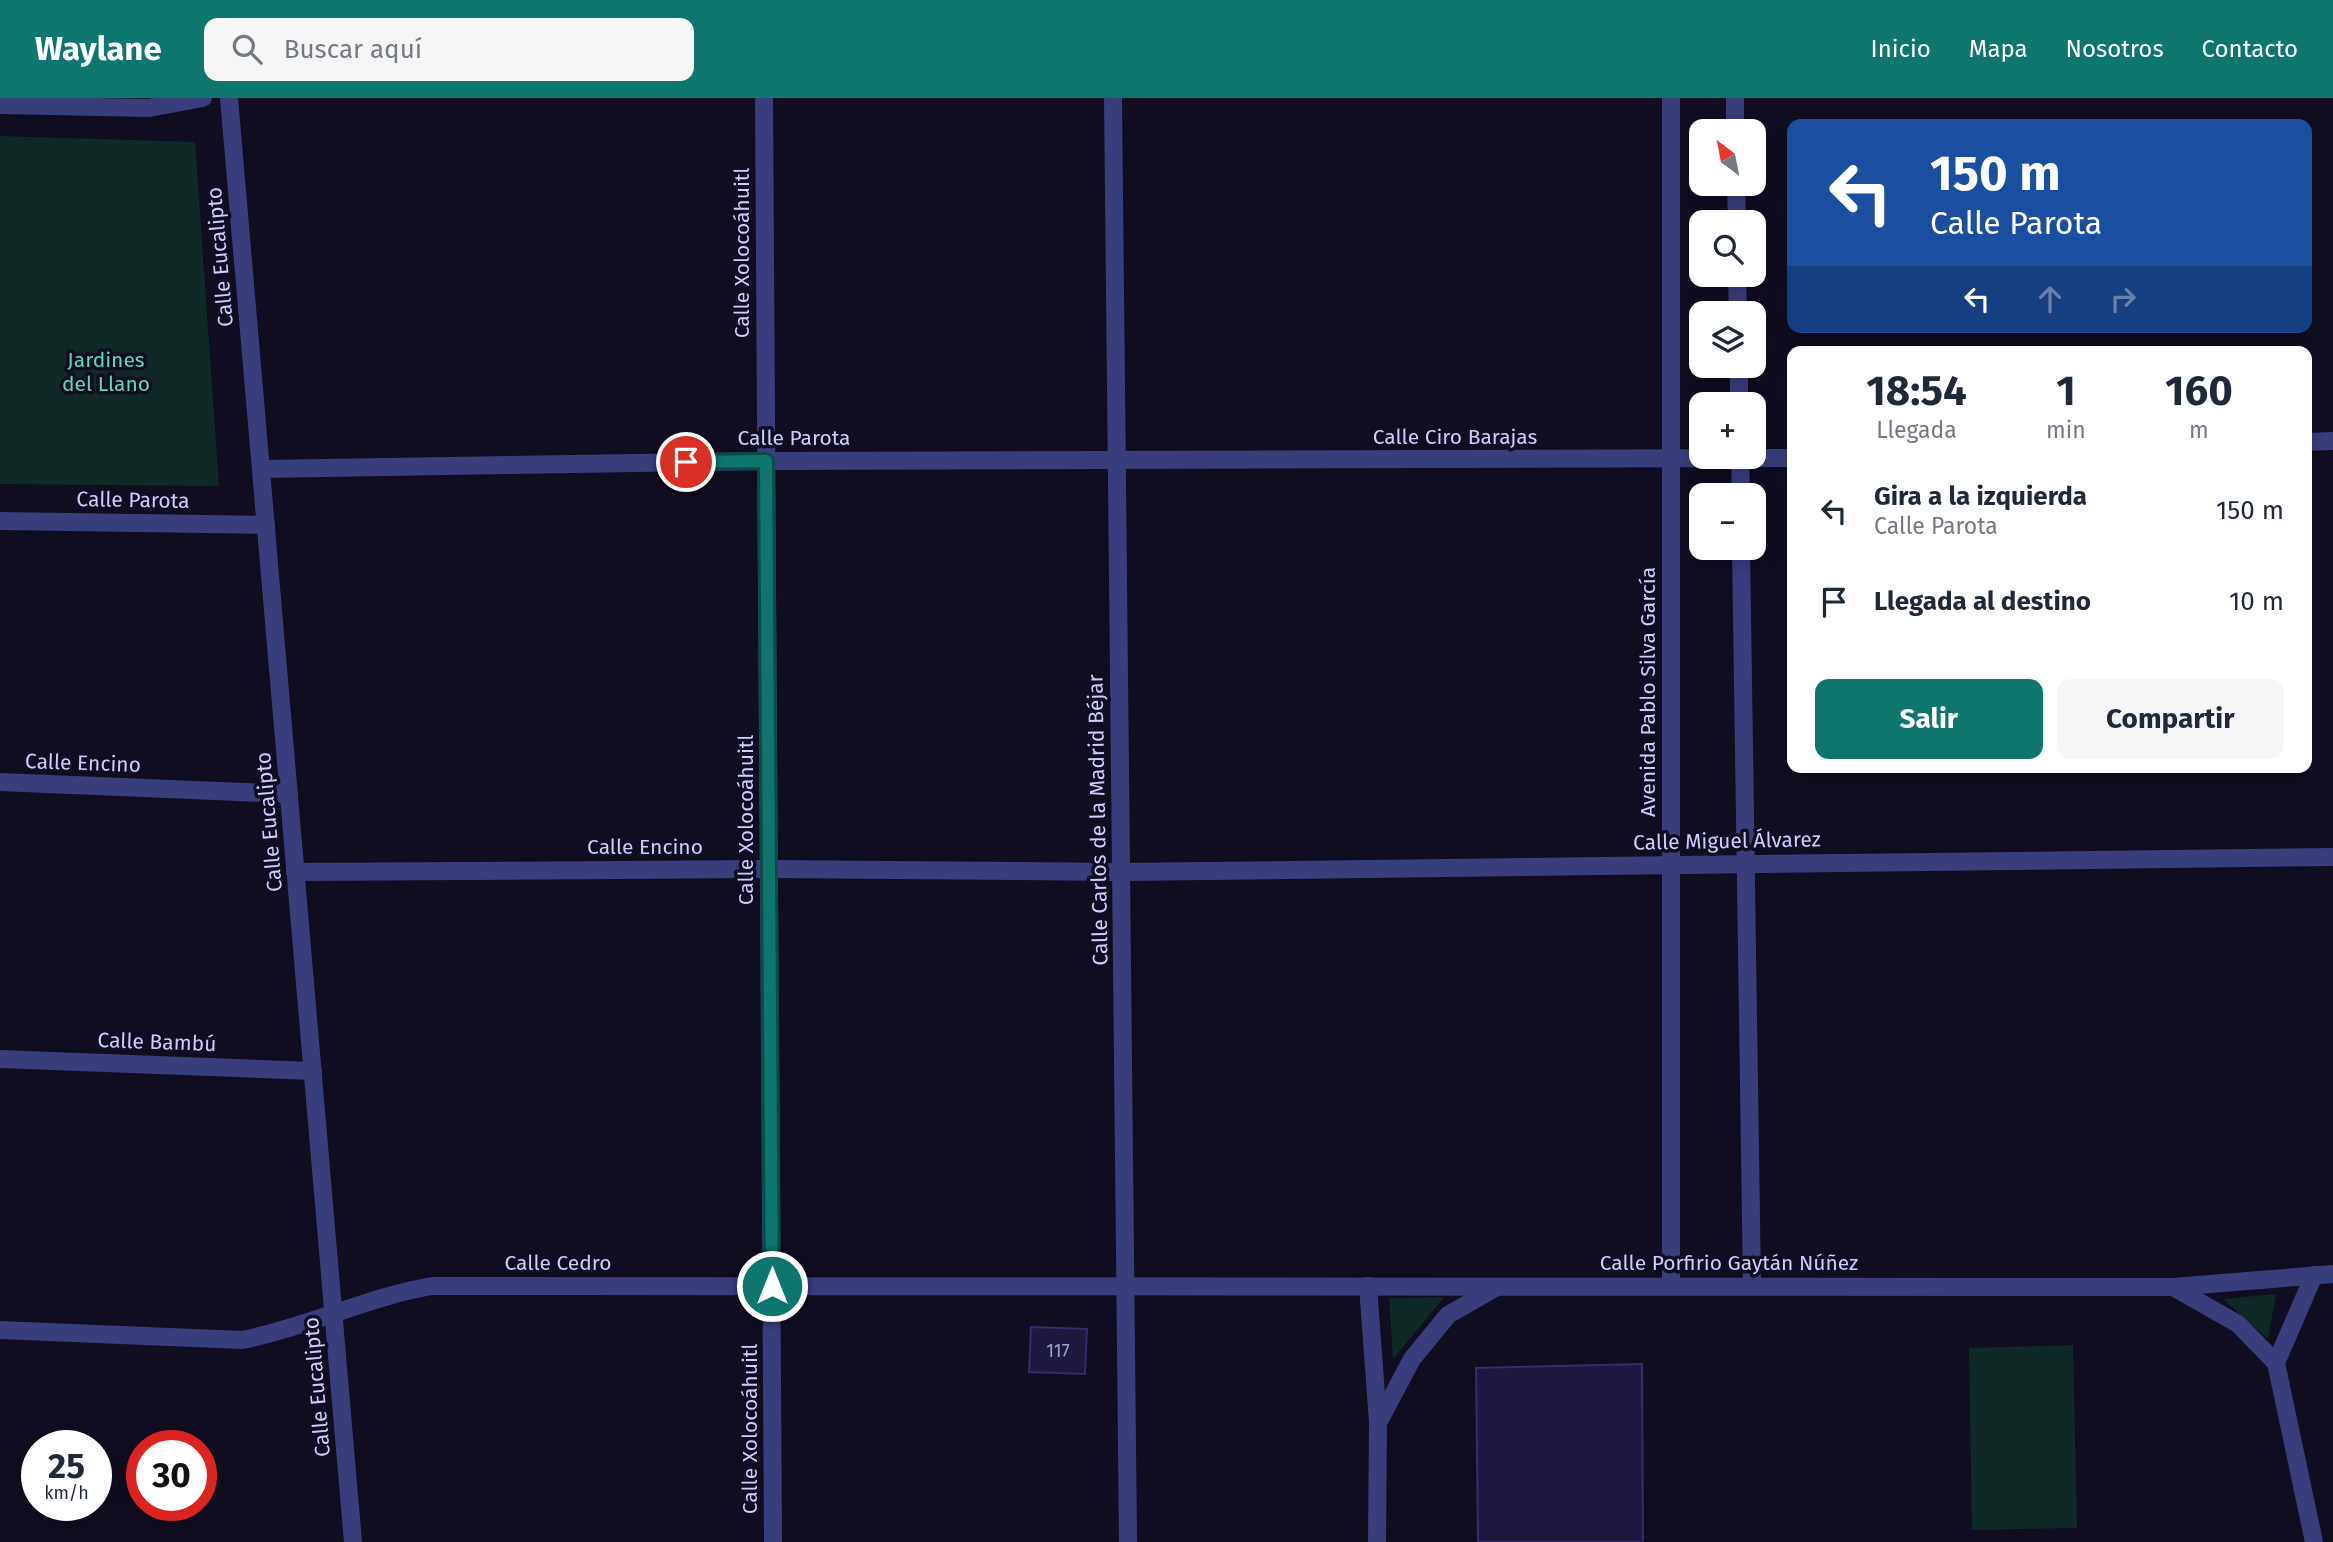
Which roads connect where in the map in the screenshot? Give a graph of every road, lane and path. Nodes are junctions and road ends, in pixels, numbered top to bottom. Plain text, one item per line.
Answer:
1 (203, 98) edge
2 (229, 98) edge
3 (764, 98) edge
4 (1113, 98) edge
5 (1671, 98) edge
6 (1735, 98) edge
7 (0, 105) edge
8 (1735, 119) edge
9 (2312, 442) edge
10 (2333, 442) edge
11 (1766, 458) edge
12 (1787, 458) edge
13 (1689, 459) edge
14 (1117, 460) junction
15 (1671, 460) junction
16 (766, 461) junction
17 (261, 469) junction
18 (0, 521) edge
19 (266, 525) junction
20 (1741, 560) edge
21 (0, 782) edge
22 (289, 794) junction
23 (2333, 856) edge
24 (1746, 862) junction
25 (1671, 864) junction
26 (769, 869) junction
27 (295, 872) junction
28 (1121, 872) junction
29 (0, 1059) edge
30 (313, 1071) junction
31 (2333, 1274) edge
32 (2314, 1275) junction
33 (772, 1286) junction
34 (1125, 1286) junction
35 (1368, 1286) junction
36 (1499, 1286) junction
37 (1671, 1286) junction
38 (1752, 1286) junction
39 (2173, 1287) junction
40 (334, 1315) junction
41 (0, 1330) edge
42 (2276, 1363) junction
43 (1378, 1423) junction
44 (353, 1542) edge
45 (773, 1542) edge
46 (1128, 1542) edge
47 (1377, 1542) edge
48 (2314, 1542) edge

1 - 7 street
2 - 17 street, Calle Eucalipto
3 - 16 street, Calle Xolocoáhuitl
4 - 14 street, Calle Carlos de la Madrid Béjar
5 - 15 street, Avenida Pablo Silva García
6 - 8 street
9 - 10 street
11 - 12 street, Calle Ciro Barajas
13 - 15 street, Calle Ciro Barajas
14 - 15 street, Calle Ciro Barajas
14 - 16 street, Calle Parota
14 - 28 street, Calle Carlos de la Madrid Béjar
15 - 25 street, Avenida Pablo Silva García
16 - 17 street, Calle Parota
16 - 26 street, Calle Xolocoáhuitl
17 - 19 street, Calle Eucalipto
18 - 19 street, Calle Parota
19 - 22 street, Calle Eucalipto
20 - 24 street
21 - 22 street, Calle Encino
22 - 27 street, Calle Eucalipto
23 - 24 street, Calle Miguel Álvarez
24 - 25 street, Calle Miguel Álvarez
24 - 38 street
25 - 28 street, Calle Miguel Álvarez
25 - 37 street, Avenida Pablo Silva García
26 - 27 street, Calle Encino
26 - 28 street, Calle Encino
26 - 33 street, Calle Xolocoáhuitl
27 - 30 street, Calle Eucalipto
28 - 34 street, Calle Carlos de la Madrid Béjar
29 - 30 street, Calle Bambú
30 - 40 street, Calle Eucalipto
31 - 32 street, Calle Porfirio Gaytán Núñez
32 - 39 street, Calle Porfirio Gaytán Núñez
32 - 42 street
33 - 34 street, Calle Cedro
33 - 40 street, Calle Cedro
33 - 45 street, Calle Xolocoáhuitl
34 - 35 street, Calle Porfirio Gaytán Núñez
34 - 46 street, Calle Carlos de la Madrid Béjar
35 - 36 street, Calle Porfirio Gaytán Núñez
35 - 43 street
36 - 37 street, Calle Porfirio Gaytán Núñez
36 - 43 street
37 - 38 street, Calle Porfirio Gaytán Núñez
38 - 39 street, Calle Porfirio Gaytán Núñez
39 - 42 street
40 - 41 street, Calle Cedro
40 - 44 street, Calle Eucalipto
42 - 48 street
43 - 47 street

